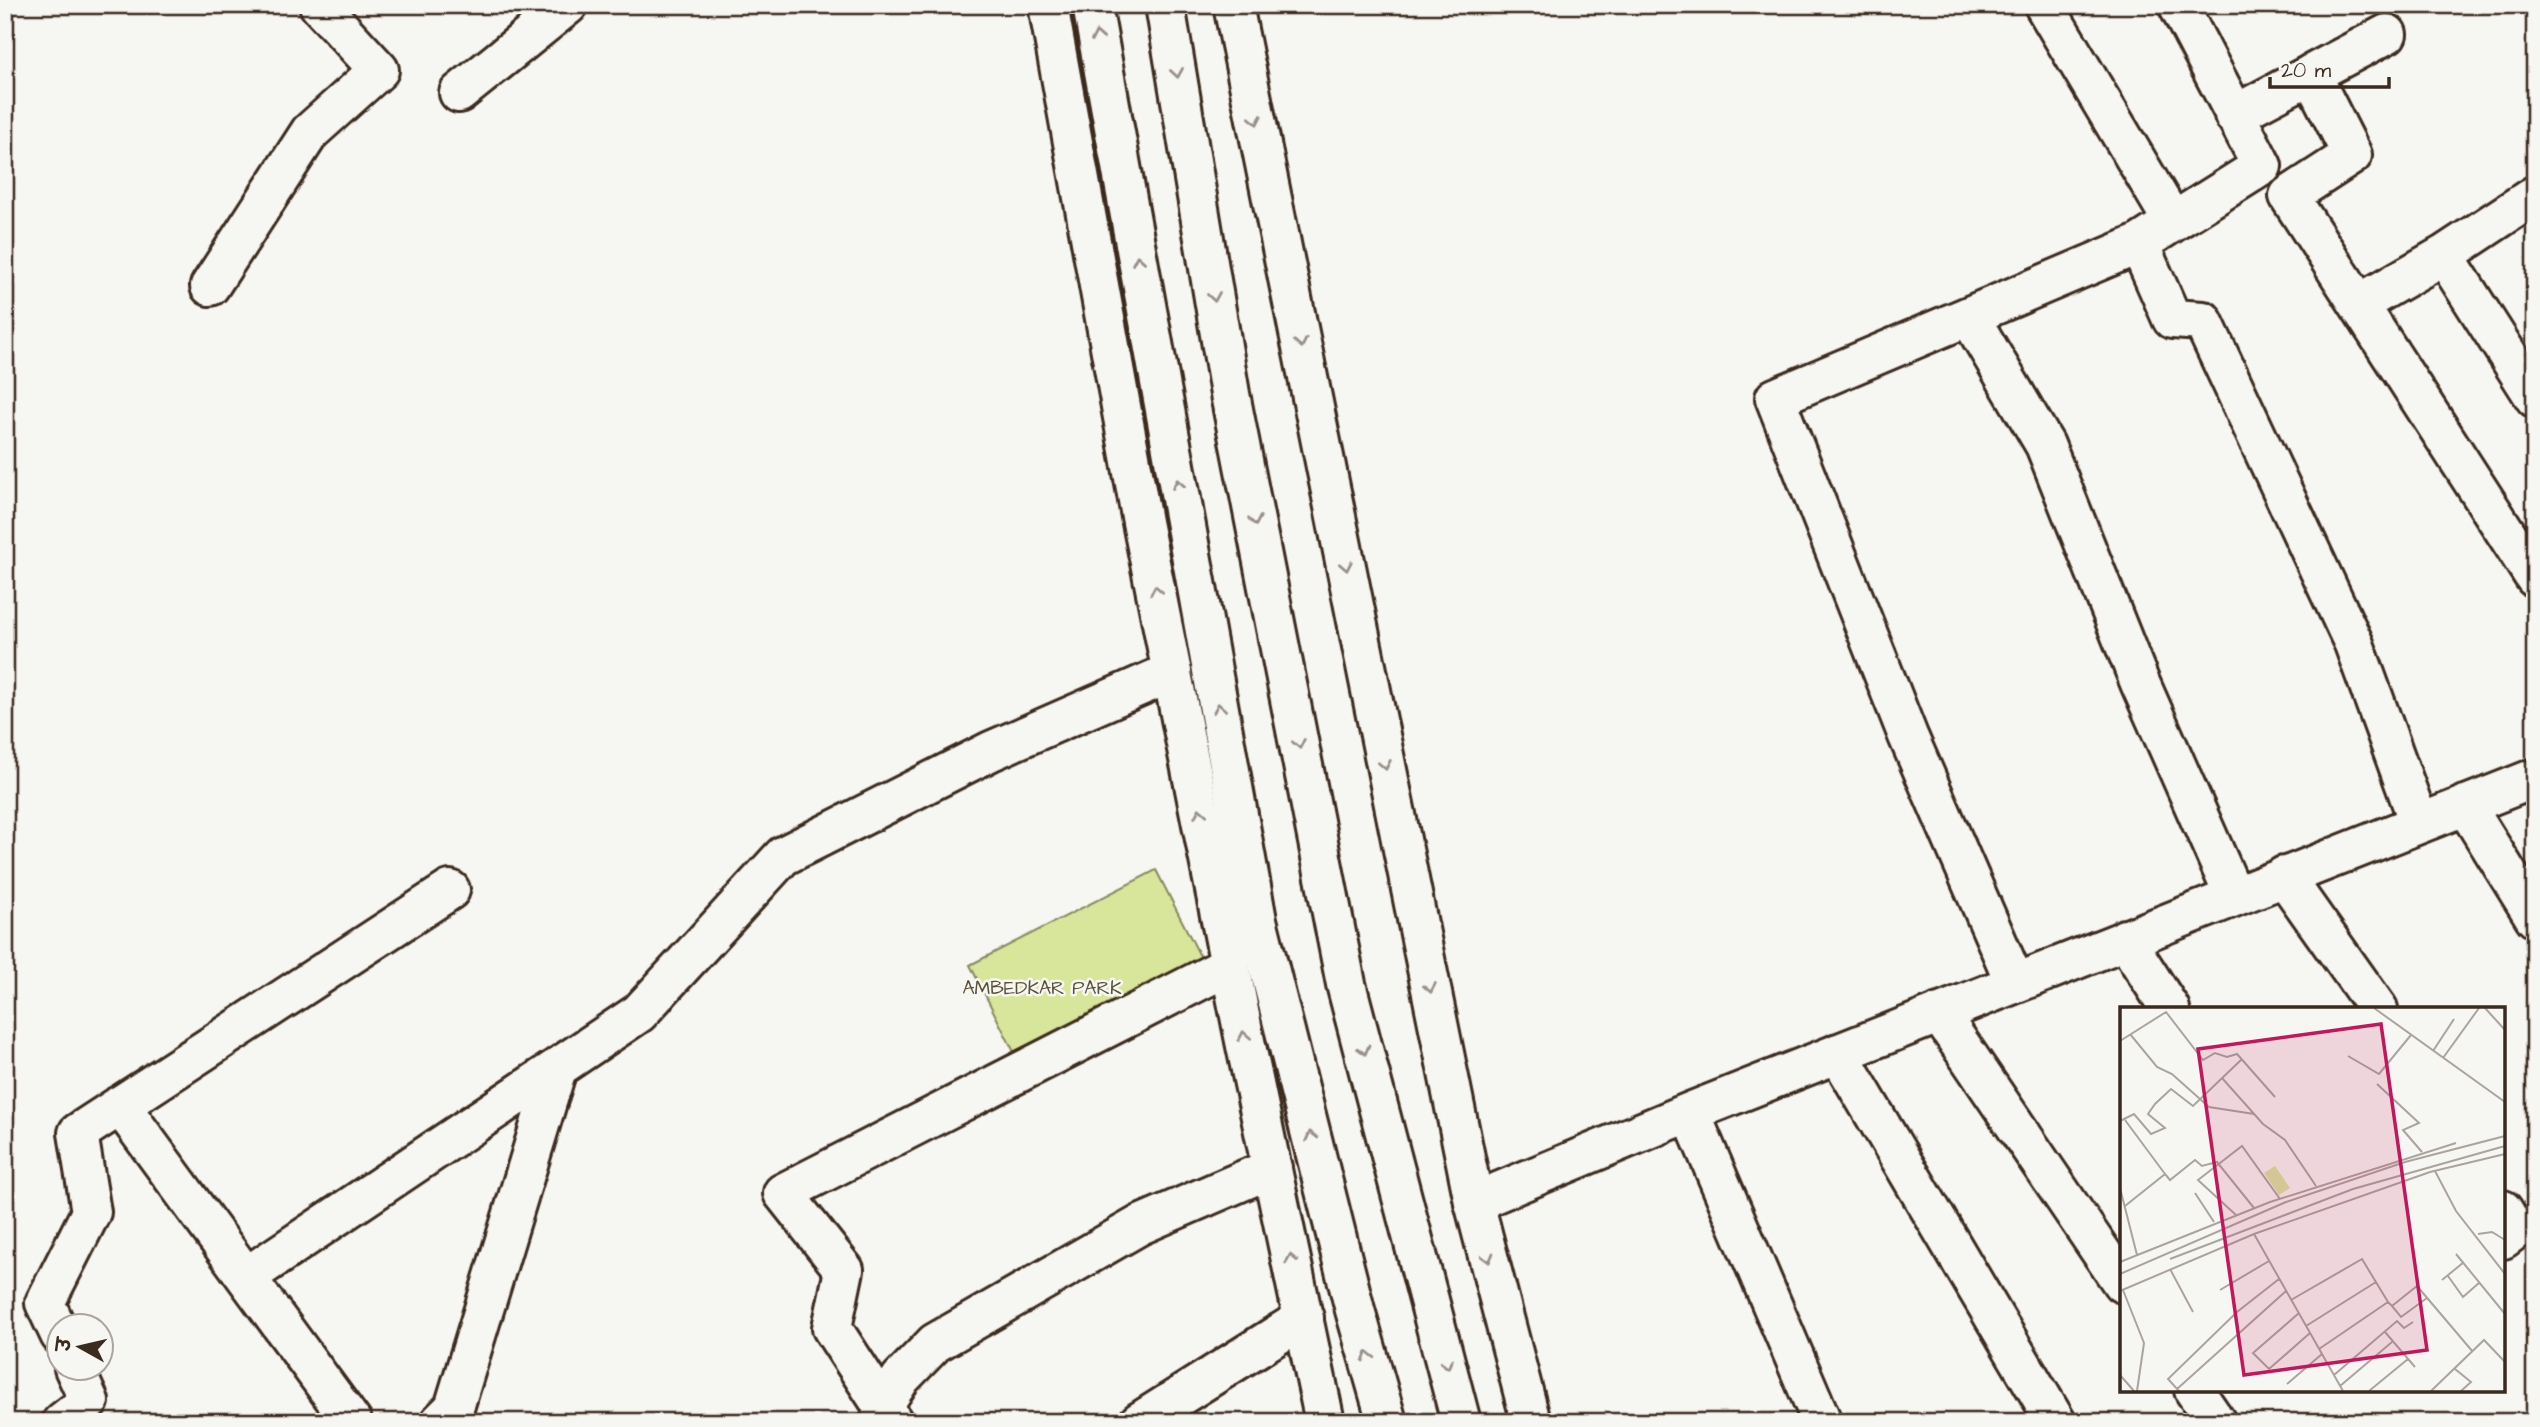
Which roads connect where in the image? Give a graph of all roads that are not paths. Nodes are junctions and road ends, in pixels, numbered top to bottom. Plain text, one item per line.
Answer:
1 (319, 5) edge
2 (568, 5) edge
3 (1048, 5) edge
4 (1092, 5) edge
5 (1166, 5) edge
6 (1233, 5) edge
7 (2044, 5) edge
8 (2178, 5) edge
9 (2387, 34) dead end
10 (2311, 74) junction
11 (459, 93) dead end
12 (2234, 115) junction
13 (2535, 195) edge
14 (2173, 222) junction
15 (2139, 244) junction
16 (2444, 255) junction
17 (211, 286) dead end
18 (2359, 304) junction
19 (1969, 316) junction
20 (2535, 398) edge
21 (2535, 578) edge
22 (1172, 672) junction
23 (2535, 778) edge
24 (2465, 805) junction
25 (2419, 823) junction
26 (2284, 876) junction
27 (450, 890) dead end
28 (2234, 896) junction
29 (2535, 918) edge
30 (2125, 939) junction
31 (1230, 965) junction
32 (2015, 983) junction
33 (2169, 1007) edge
34 (2377, 1007) edge
35 (1939, 1013) junction
36 (1838, 1053) junction
37 (557, 1069) junction
38 (120, 1105) junction
39 (1690, 1112) junction
40 (1272, 1168) junction
41 (1474, 1202) junction
42 (2505, 1213) edge
43 (2505, 1238) edge
44 (246, 1277) junction
45 (2120, 1280) edge
46 (49, 1312) edge
47 (1304, 1318) junction
48 (81, 1382) edge
49 (2195, 1392) edge
50 (885, 1417) edge
51 (62, 1422) edge
52 (352, 1422) edge
53 (440, 1422) edge
54 (1139, 1422) edge
55 (1325, 1422) edge
56 (1387, 1422) edge
57 (1461, 1422) edge
58 (1531, 1422) edge
59 (1822, 1422) edge
60 (2056, 1422) edge
61 (2216, 1422) edge

1 - 17 main road
2 - 11 main road
22 -> 3 main road
56 -> 4 main road
5 -> 57 main road
6 -> 41 main road
7 - 14 main road
8 - 12 main road
9 - 10 main road
10 - 12 main road
10 - 18 main road
12 - 14 main road
13 - 16 main road
14 - 15 main road
15 - 19 main road
15 - 25 main road
16 - 18 main road
16 - 20 main road
18 - 21 main road
19 - 28 main road
19 - 32 main road
31 -> 22 main road
22 - 37 main road
23 - 24 main road
24 - 25 main road
24 - 29 main road
25 - 26 main road
26 - 28 main road
26 - 34 main road
27 - 38 main road
28 - 30 main road
30 - 32 main road
30 - 33 main road
40 -> 31 main road
31 - 50 main road
32 - 35 main road
35 - 36 main road
35 - 45 main road
36 - 39 main road
36 - 60 main road
37 - 44 main road
37 - 53 main road
38 - 44 main road
38 - 46 main road
39 - 41 main road
39 - 59 main road
47 -> 40 main road
40 - 50 main road
41 -> 58 main road
42 - 43 main road
44 - 52 main road
47 - 54 main road
47 - 55 main road
48 - 51 main road
49 - 61 main road

